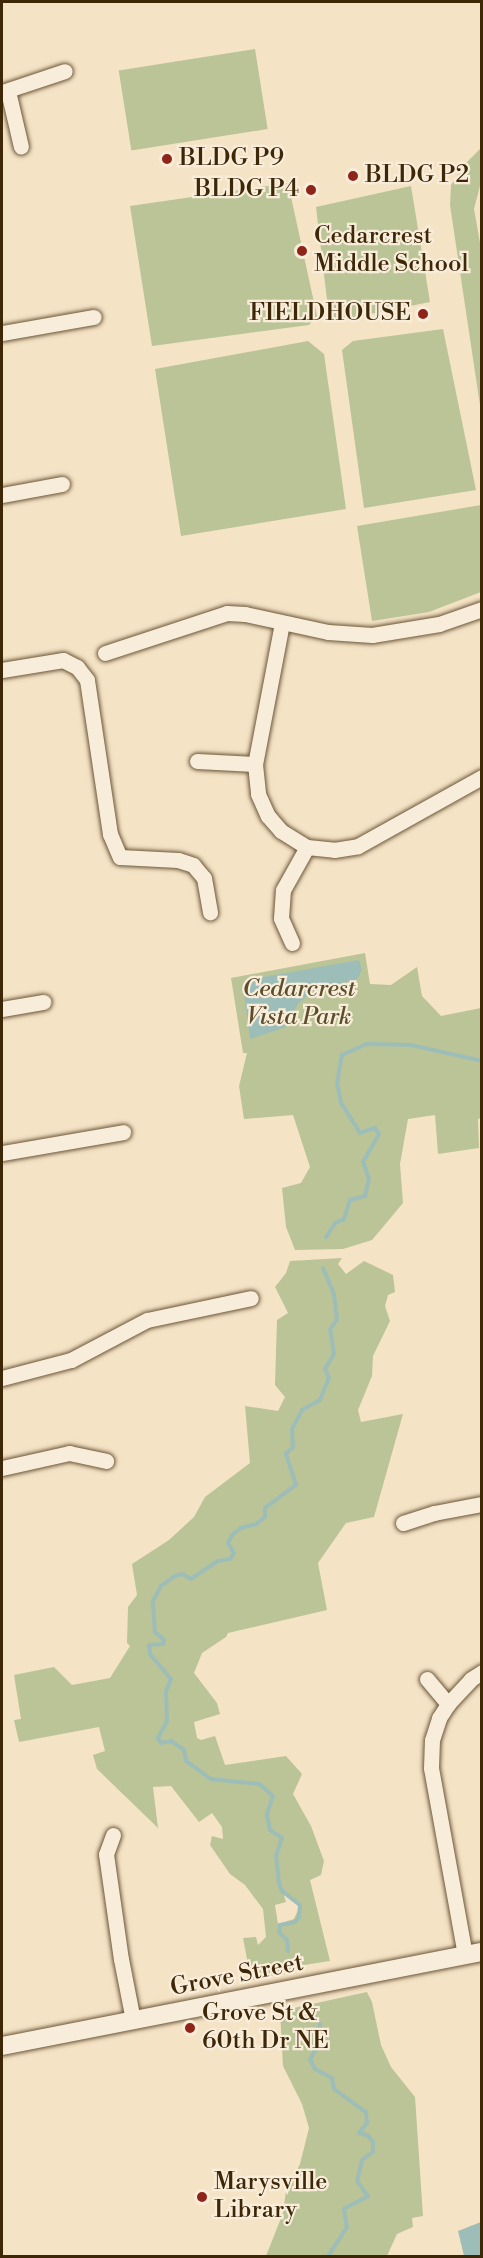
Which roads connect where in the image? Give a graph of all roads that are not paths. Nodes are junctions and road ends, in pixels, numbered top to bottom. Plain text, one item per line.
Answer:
1 (65, 71) dead end
2 (5, 91) edge
3 (21, 147) dead end
4 (94, 316) dead end
5 (2, 333) edge
6 (62, 484) dead end
7 (2, 495) edge
8 (482, 609) edge
9 (282, 623) junction
10 (105, 653) dead end
11 (2, 670) edge
12 (197, 761) dead end
13 (255, 764) junction
14 (482, 777) edge
15 (307, 847) junction
16 (210, 912) dead end
17 (292, 943) dead end
18 (43, 1002) dead end
19 (2, 1009) edge
20 (123, 1132) dead end
21 (2, 1153) edge
22 (251, 1298) dead end
23 (2, 1378) edge
24 (106, 1461) dead end
25 (2, 1468) edge
26 (482, 1504) edge
27 (403, 1523) dead end
28 (482, 1672) edge
29 (427, 1679) dead end
30 (448, 1704) junction
31 (113, 1834) dead end
32 (473, 1953) edge
33 (134, 2020) junction
34 (2, 2046) edge

1 - 2 street
2 - 3 street
4 - 5 street
6 - 7 street
8 - 9 street
9 - 10 street
9 - 13 street
11 - 16 street
12 - 13 street
13 - 15 street
14 - 15 street
15 - 17 street
18 - 19 street
20 - 21 street
22 - 23 street
24 - 25 street
26 - 27 street
28 - 30 street
29 - 30 street
30 - 32 street
31 - 33 street
32 - 33 street, Grove Street
33 - 34 street, Grove Street

